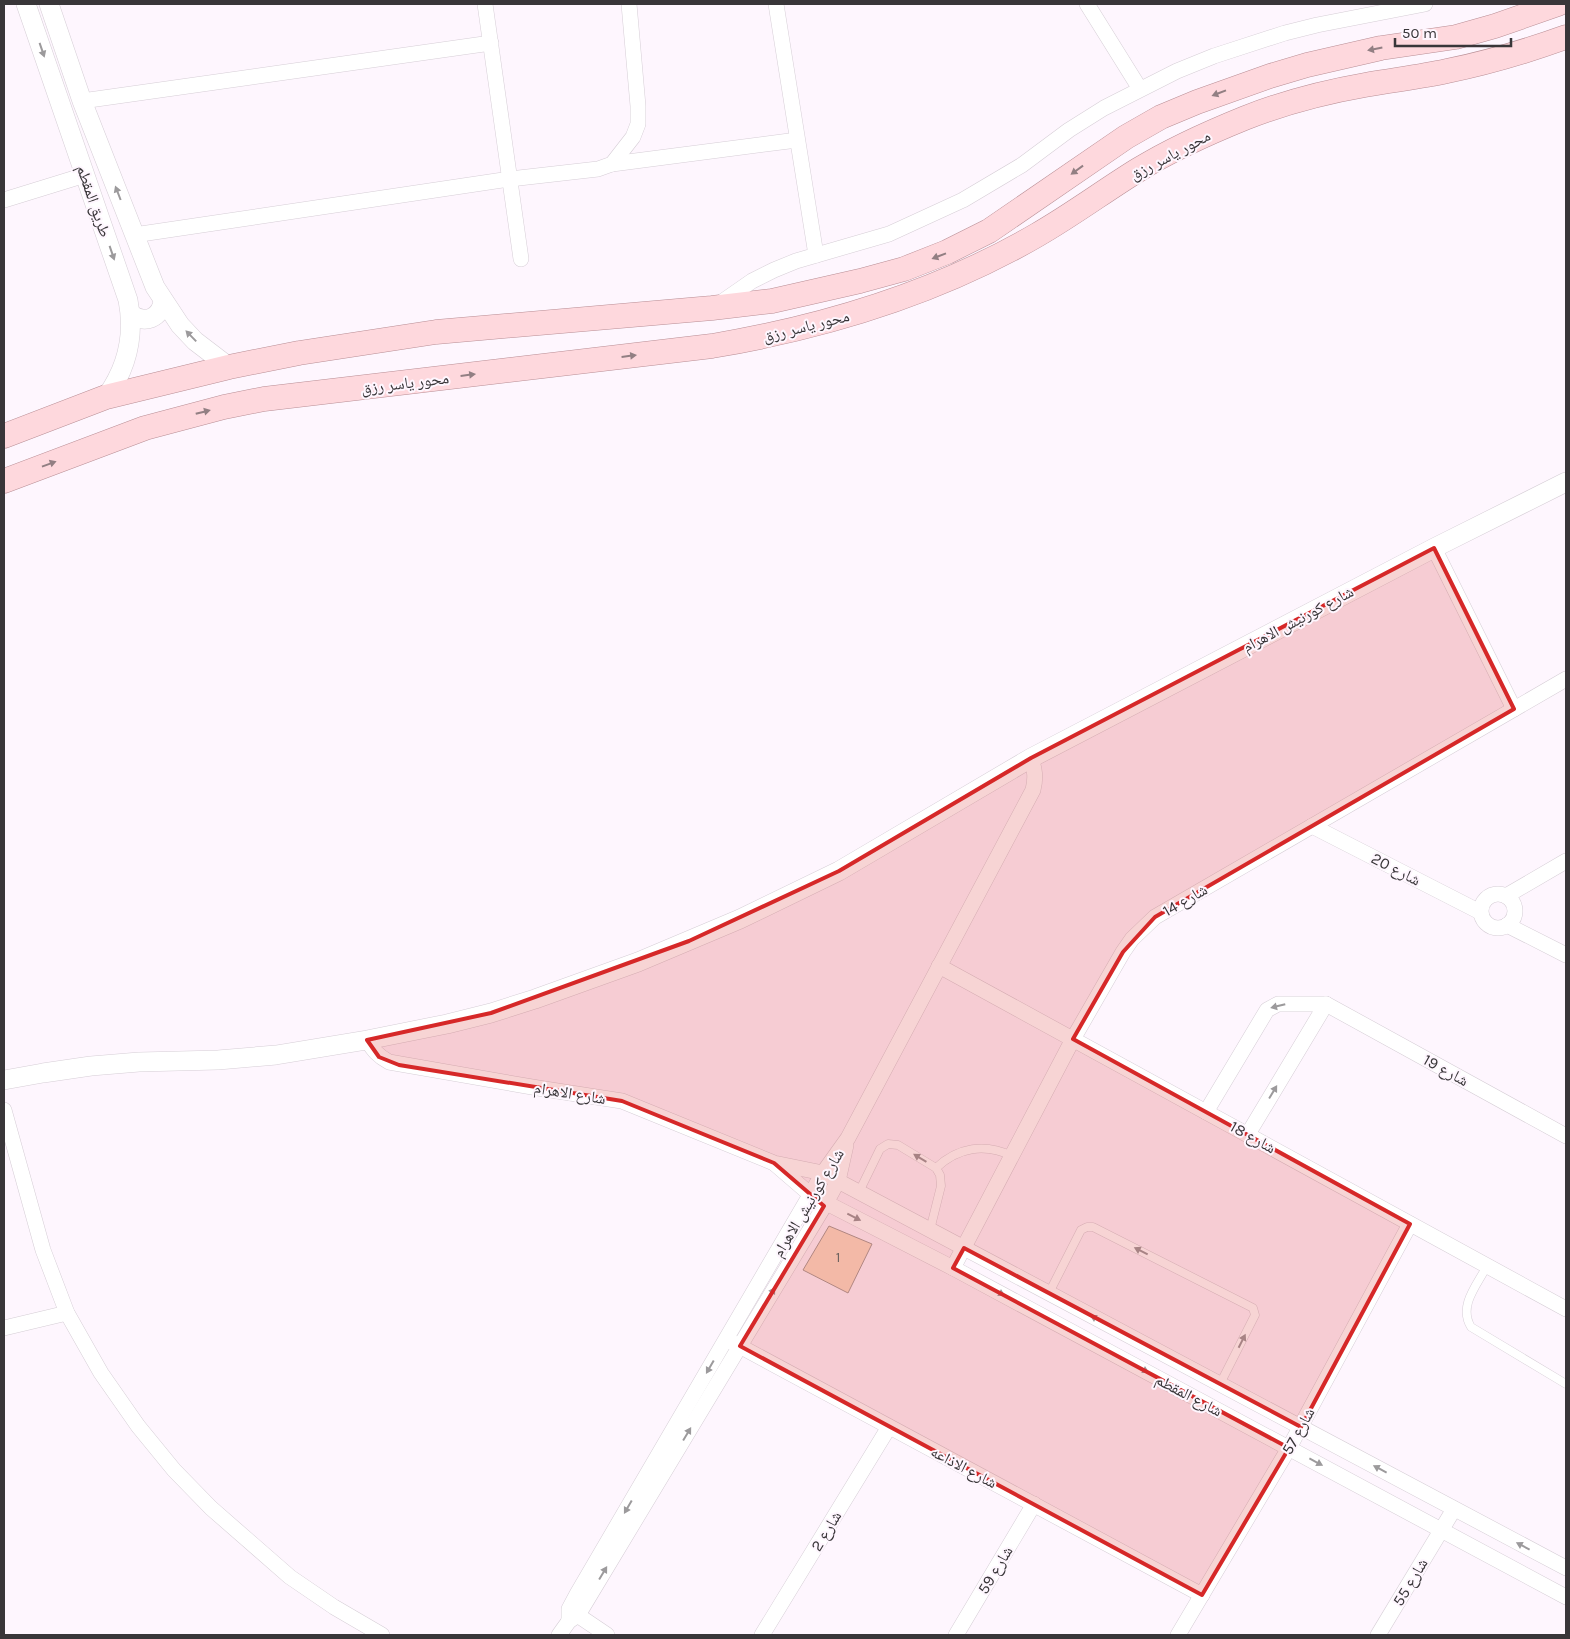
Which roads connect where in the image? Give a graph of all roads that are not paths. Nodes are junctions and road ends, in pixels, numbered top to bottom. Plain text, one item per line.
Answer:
1 (26, 4) edge
2 (49, 4) edge
3 (485, 4) edge
4 (629, 4) edge
5 (776, 4) edge
6 (1087, 4) edge
7 (1425, 4) edge
8 (1558, 4) edge
9 (1368, 9) edge
10 (1566, 37) edge
11 (491, 43) junction
12 (1140, 89) junction
13 (82, 101) junction
14 (797, 140) junction
15 (612, 164) junction
16 (85, 175) junction
17 (510, 179) junction
18 (4, 200) edge
19 (134, 235) junction
20 (816, 255) junction
21 (521, 259) dead end
22 (163, 301) junction
23 (712, 308) junction
24 (130, 314) junction
25 (229, 367) junction
26 (106, 398) junction
27 (4, 436) edge
28 (4, 481) edge
29 (1566, 482) edge
30 (1434, 548) junction
31 (1566, 679) edge
32 (1514, 709) junction
33 (1031, 758) junction
34 (1312, 826) junction
35 (1566, 861) edge
36 (1506, 896) junction
37 (1480, 912) junction
38 (1507, 925) junction
39 (1566, 955) edge
40 (939, 966) junction
41 (1326, 1004) junction
42 (1073, 1039) junction
43 (367, 1040) junction
44 (4, 1080) edge
45 (4, 1110) edge
46 (1206, 1112) junction
47 (1248, 1134) junction
48 (1566, 1136) edge
49 (848, 1138) junction
50 (1012, 1156) junction
51 (774, 1163) junction
52 (936, 1168) junction
53 (823, 1174) junction
54 (838, 1181) junction
55 (858, 1192) junction
56 (811, 1195) junction
57 (826, 1203) junction
58 (1410, 1224) junction
59 (930, 1230) junction
60 (964, 1248) junction
61 (1487, 1266) junction
62 (953, 1268) junction
63 (1049, 1293) junction
64 (1566, 1309) edge
65 (67, 1313) junction
66 (4, 1328) edge
67 (733, 1343) junction
68 (1220, 1384) junction
69 (1566, 1384) edge
70 (889, 1427) junction
71 (1301, 1427) junction
72 (1289, 1448) junction
73 (1034, 1504) junction
74 (1454, 1508) junction
75 (1442, 1529) junction
76 (1566, 1568) edge
77 (1202, 1595) junction
78 (1566, 1597) edge
79 (572, 1615) junction
80 (382, 1635) edge
81 (559, 1635) edge
82 (607, 1635) edge
83 (762, 1635) edge
84 (956, 1635) edge
85 (1178, 1635) edge
86 (1378, 1635) edge

1 -> 16 street, طريق المقطم
2 - 13 street, طريق المقطم
3 - 11 street
4 - 15 street
5 - 14 street
6 - 12 street
7 - 9 street
8 -> 23 main road, محور ياسر رزق
9 - 12 street
28 -> 10 main road, محور ياسر رزق
11 - 13 street
11 - 17 street
12 - 20 street
19 -> 13 street, طريق المقطم
14 - 15 street
14 - 20 street
15 - 17 street
16 - 18 street
16 -> 24 street, طريق المقطم
17 - 19 street
17 - 21 street
19 - 22 street, طريق المقطم
20 - 23 street
22 - 24 street
25 -> 22 street, طريق المقطم
23 - 25 main road, محور ياسر رزق
24 - 26 street, طريق المقطم
25 - 26 main road, محور ياسر رزق
26 - 27 main road, محور ياسر رزق
29 - 30 street, شارع كورنيش الاهرام
30 - 32 street
30 - 33 street, شارع كورنيش الاهرام
31 - 32 street, شارع 14
32 - 34 street, شارع 14
33 - 40 street
33 - 43 street, شارع كورنيش الاهرام
34 - 37 street, شارع 20
34 - 42 street, شارع 14
35 - 36 street
36 - 37 street
36 - 38 street
37 - 38 street
38 - 39 street
40 - 42 street, شارع 18
40 - 49 street
41 -> 46 street, شارع 19
47 -> 41 street
41 - 48 street, شارع 19
42 - 46 street, شارع 18
42 - 50 street, شارع 14
43 - 44 street, شارع كورنيش الاهرام
43 - 51 street, شارع الاهرام
45 - 65 street
46 - 47 street, شارع 18
47 - 58 street, شارع 18
49 - 53 street, شارع كورنيش الاهرام
49 - 54 street, شارع كورنيش الاهرام
50 - 52 lane
50 - 60 street, شارع 14
51 - 53 street, شارع الاهرام
51 - 56 street, شارع الاهرام
52 -> 55 lane
52 - 59 lane
53 - 54 street, شارع المقطم
53 - 56 street, شارع كورنيش الاهرام
54 - 55 street, شارع المقطم
54 - 57 street, شارع كورنيش الاهرام
55 - 59 street, شارع المقطم
56 - 57 street, شارع المقطم
56 - 67 street, شارع كورنيش الاهرام
57 -> 62 street, شارع المقطم
67 -> 57 street, شارع كورنيش الاهرام
58 - 61 street, شارع 18
58 - 71 street, شارع 57
59 - 60 street, شارع المقطم
60 - 62 street, شارع 14
60 - 63 street, شارع المقطم
61 - 64 street, شارع 18
61 - 69 lane
62 -> 72 street, شارع المقطم
68 -> 63 street, شارع المقطم
68 -> 63 lane
65 - 66 street
65 - 80 street
67 - 70 street, شارع الاذاعه
67 - 79 street, شارع كورنيش الاهرام
68 - 71 street, شارع المقطم
70 - 73 street, شارع الاذاعه
70 - 83 street, شارع 2
71 - 72 street, شارع 57
74 -> 71 street, شارع المقطم
72 -> 75 street, شارع المقطم
72 - 77 street, شارع 57
73 - 77 street, شارع الاذاعه
73 - 84 street, شارع 59
74 - 75 street, شارع 55
76 -> 74 street, شارع المقطم
75 - 78 street, شارع المقطم
75 - 86 street, شارع 55
77 - 85 street, شارع 57
79 - 81 street
79 - 82 street

